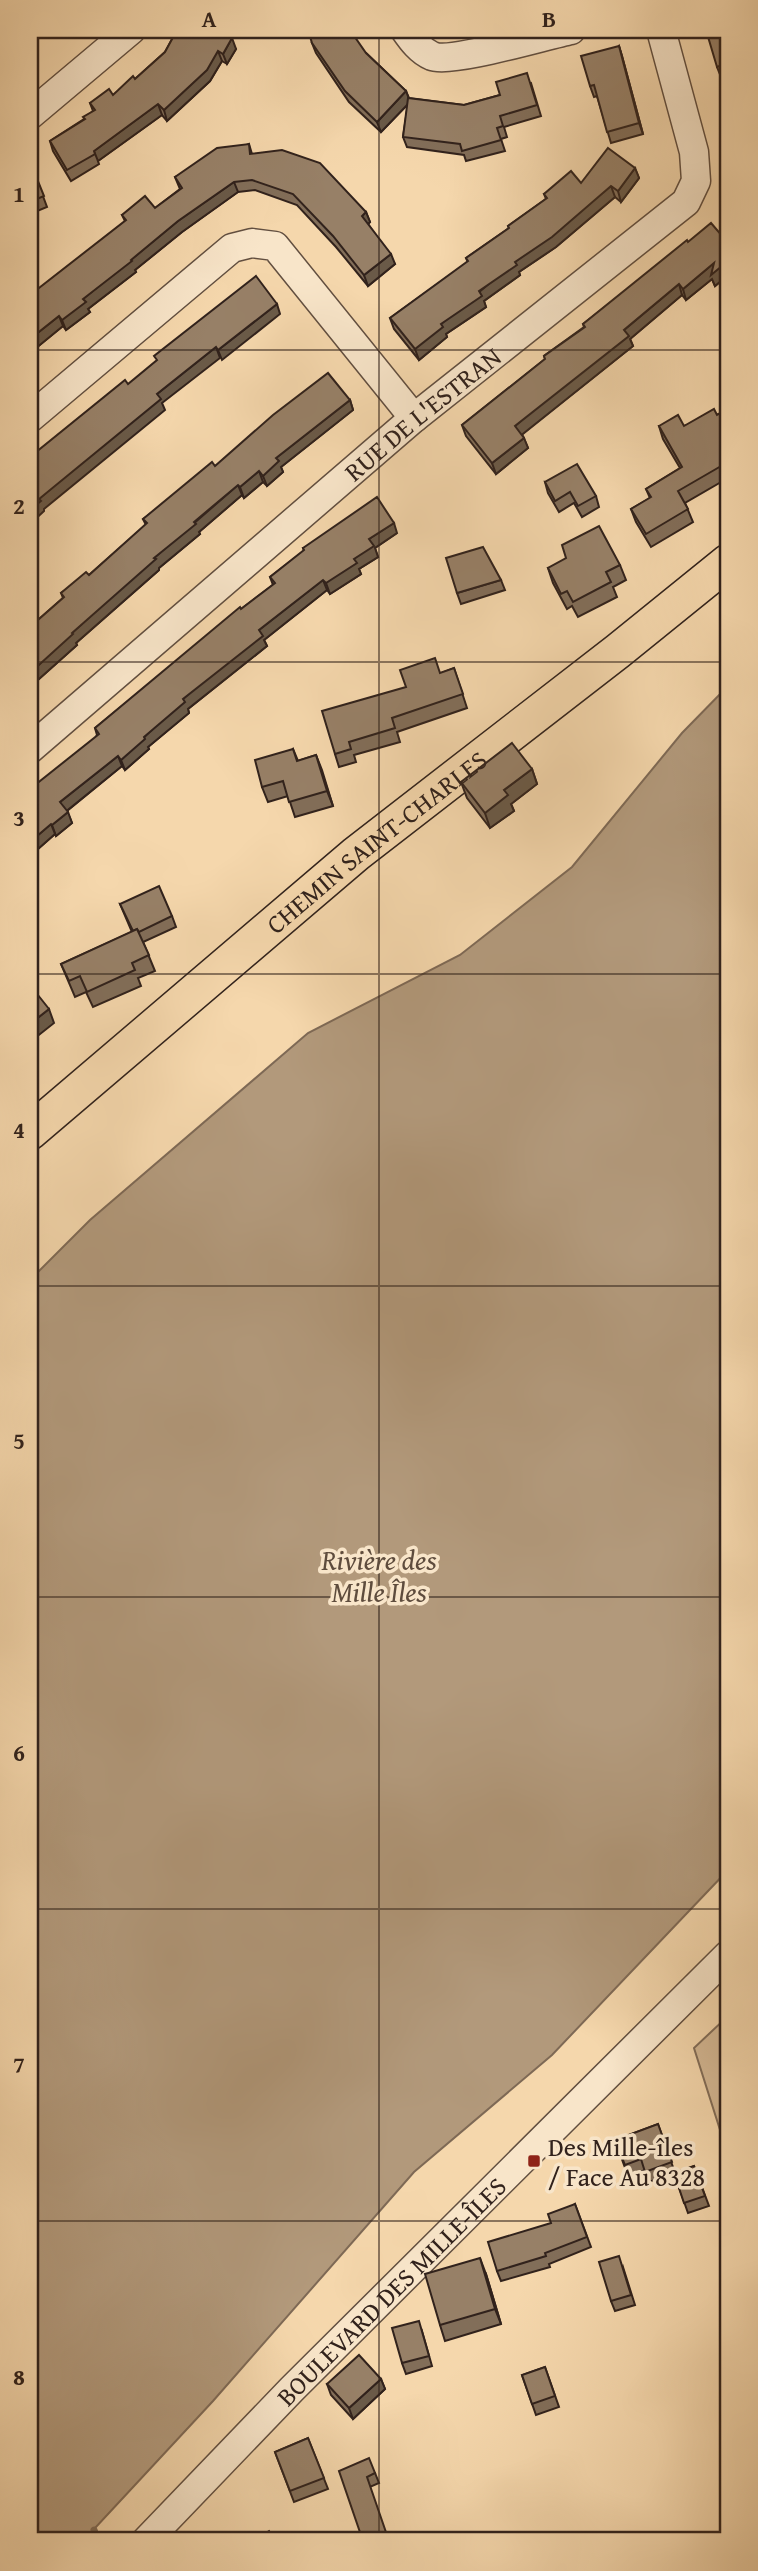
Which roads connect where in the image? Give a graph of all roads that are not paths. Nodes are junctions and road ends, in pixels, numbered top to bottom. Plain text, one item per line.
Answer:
1 (131, 30) edge
2 (405, 30) edge
3 (571, 30) edge
4 (661, 30) edge
5 (30, 115) edge
6 (30, 418) edge
7 (414, 418) junction
8 (728, 562) edge
9 (30, 749) edge
10 (30, 1132) edge
11 (728, 1955) edge
12 (146, 2541) edge

1 - 5 street
2 - 3 street
4 - 7 street, RUE DE L'ESTRAN
6 - 7 street
7 - 9 street, RUE DE L'ESTRAN
8 - 10 main road, CHEMIN SAINT-CHARLES
11 - 12 street, BOULEVARD DES MILLE-ÎLES

